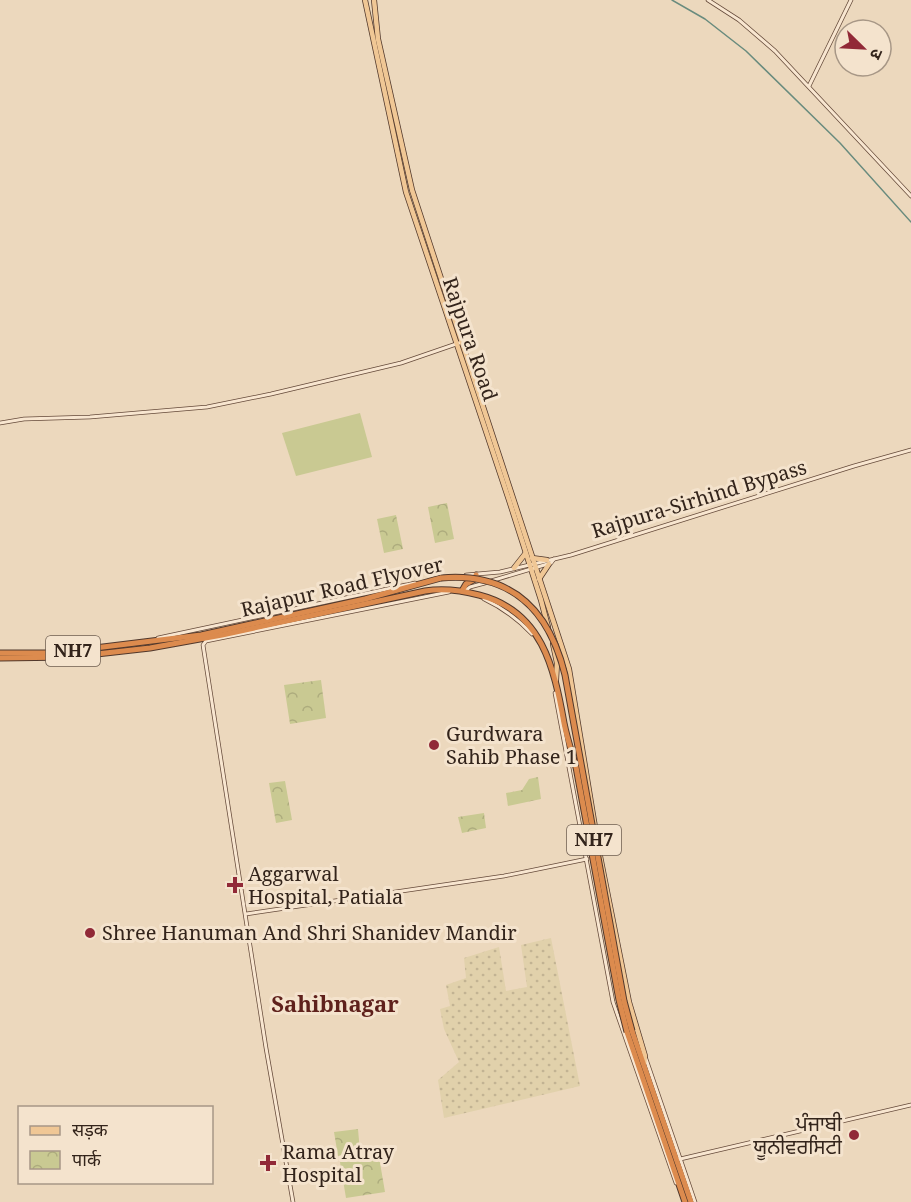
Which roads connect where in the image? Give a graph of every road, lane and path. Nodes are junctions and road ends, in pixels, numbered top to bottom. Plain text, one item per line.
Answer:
1 (365, 0) edge
2 (374, 0) edge
3 (708, 0) edge
4 (851, 0) edge
5 (809, 86) junction
6 (911, 196) edge
7 (462, 342) junction
8 (456, 344) junction
9 (0, 423) edge
10 (911, 450) edge
11 (525, 553) junction
12 (548, 562) junction
13 (532, 565) junction
14 (514, 568) junction
15 (476, 575) junction
16 (539, 579) junction
17 (464, 591) junction
18 (344, 606) junction
19 (145, 642) junction
20 (0, 653) edge
21 (0, 658) edge
22 (556, 684) junction
23 (576, 767) joint
24 (600, 856) junction
25 (587, 859) junction
26 (246, 914) junction
27 (630, 1032) junction
28 (645, 1061) junction
29 (911, 1105) edge
30 (676, 1160) junction
31 (293, 1202) edge
32 (684, 1202) edge
33 (693, 1202) edge

1 - 8 main road, Rajpura Road
2 - 7 main road, Rajpura Road
3 - 5 street
4 - 5 street
5 - 6 street
7 - 8 street
7 - 13 main road, Rajpura Road
8 - 9 street
8 - 11 main road, Rajpura Road
10 - 12 street, Rajpura-Sirhind Bypass
11 - 13 main road, Rajpura Road
11 - 14 main road
12 - 13 main road
12 - 13 street, Rajpura-Sirhind Bypass
12 - 16 main road
13 - 14 street
13 - 16 main road, Rajpura Road
13 - 17 street
13 - 22 main road, Rajpura Road
14 - 15 street
15 - 17 highway
15 - 19 street
16 - 24 main road, Rajpura Road
17 - 18 highway, NH7
17 - 22 highway, Rajpura Road / NH7
18 - 19 highway, Rajapur Road Flyover / NH7
18 - 21 highway, NH7
18 - 27 highway, Rajapur Road Flyover / NH7, bridge
19 - 20 highway, NH7
22 - 23 highway, Rajpura Road / NH7
23 - 27 highway, Rajapur Road Flyover / NH7, bridge
24 - 25 street
24 - 28 main road, Rajpura Road
25 - 26 street
25 - 26 street
25 - 32 street
26 - 31 street
27 - 28 highway, Rajapur Road Flyover / NH7
27 - 30 highway, Rajapur Road Flyover / NH7
28 - 30 highway, NH7
29 - 30 street
30 - 32 highway, NH7
30 - 33 highway, NH7

